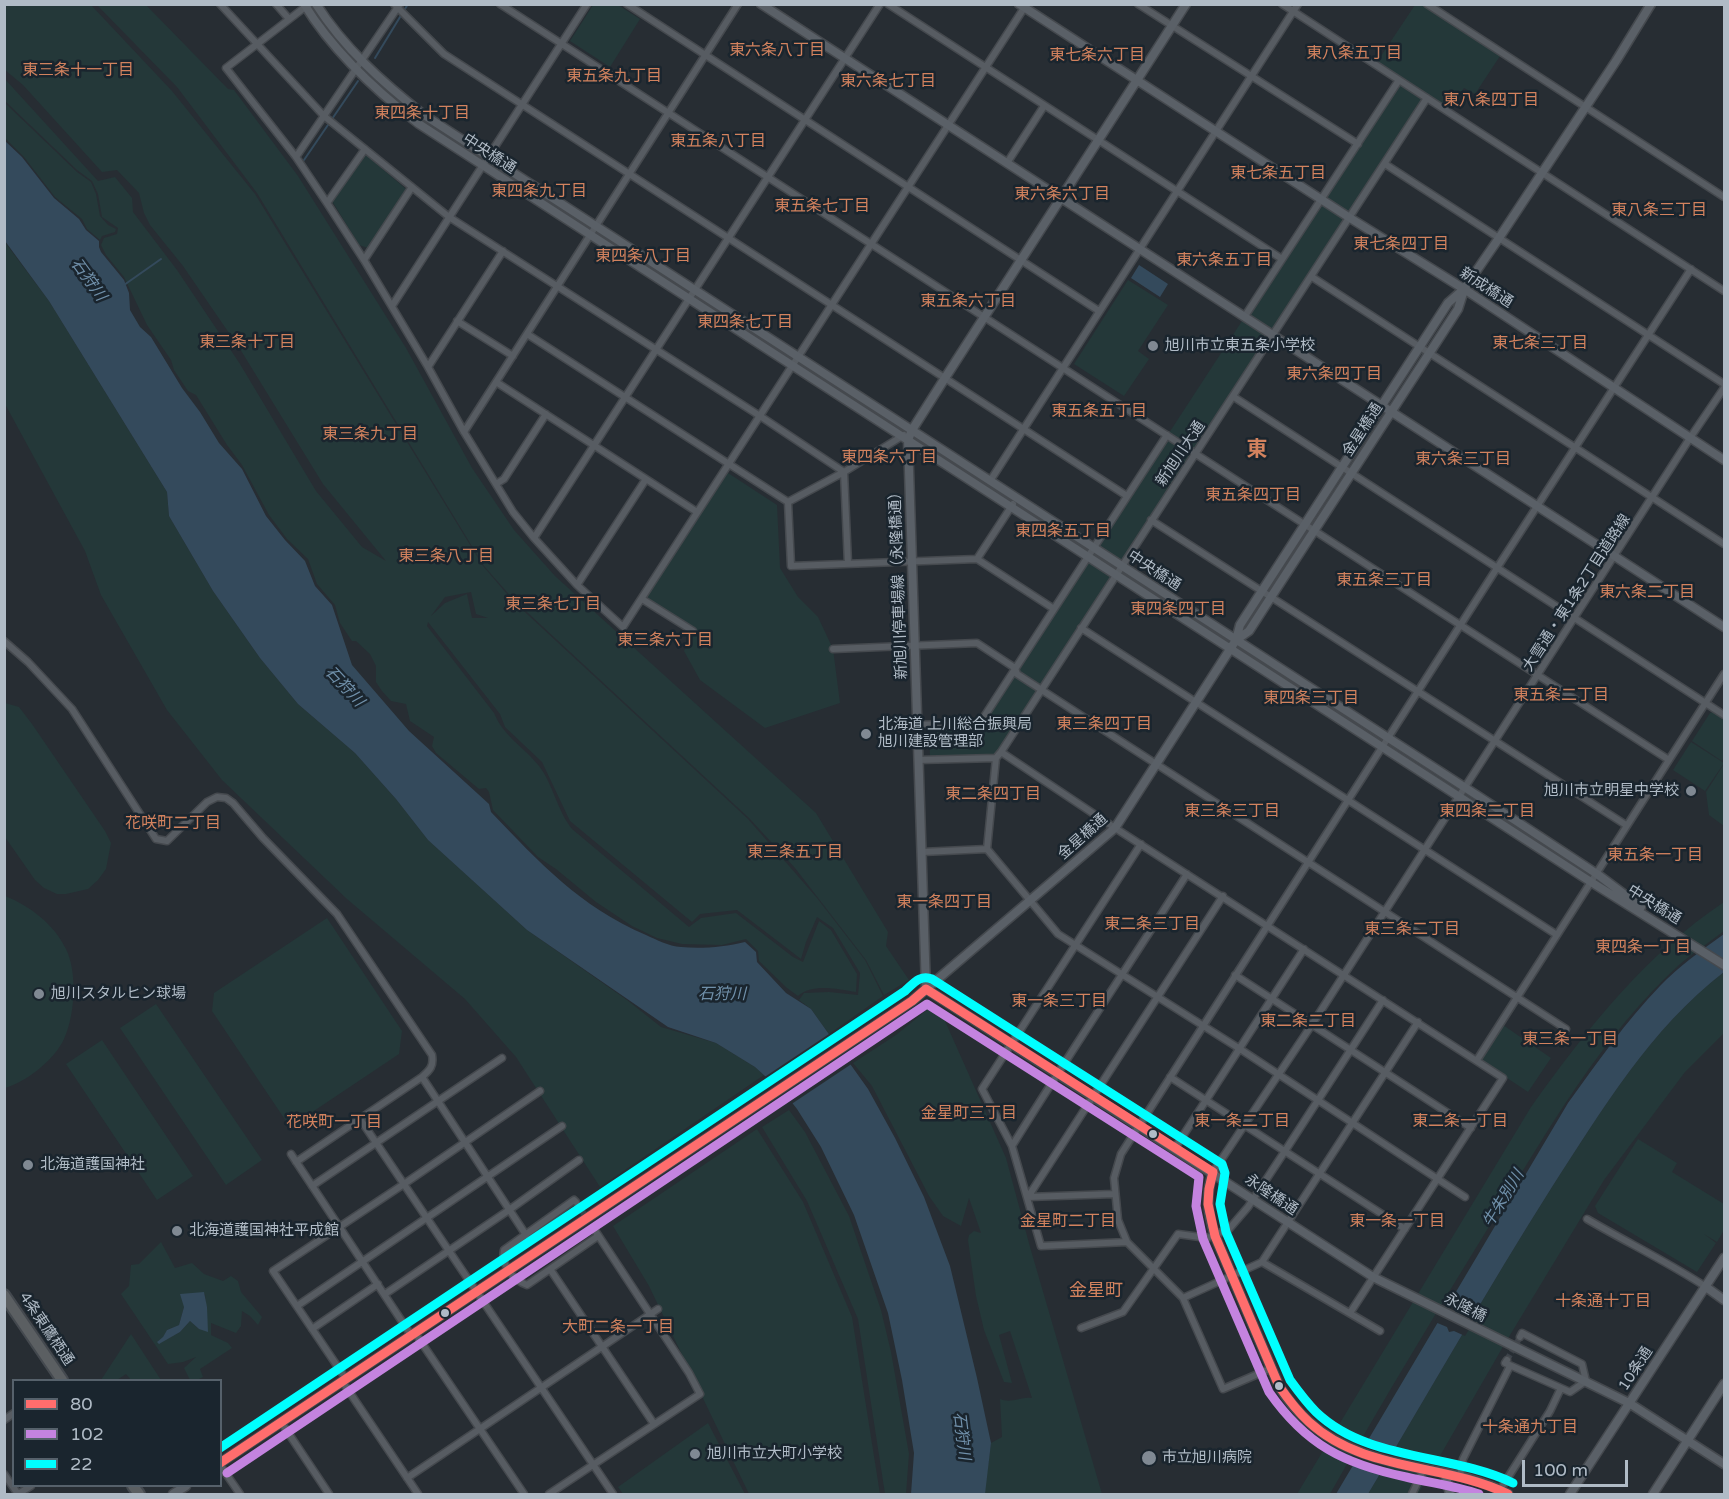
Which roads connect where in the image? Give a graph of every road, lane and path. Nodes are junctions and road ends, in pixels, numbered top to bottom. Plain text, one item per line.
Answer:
1 (220, 4) edge
2 (276, 4) edge
3 (316, 4) edge
4 (500, 4) edge
5 (587, 4) edge
6 (627, 4) edge
7 (738, 4) edge
8 (761, 4) edge
9 (880, 4) edge
10 (888, 4) edge
11 (1138, 4) edge
12 (1186, 4) edge
13 (1282, 4) edge
14 (1298, 4) edge
15 (1427, 4) edge
16 (1651, 4) edge
17 (306, 5) edge
18 (1023, 6) edge
19 (400, 10) edge
20 (1293, 11) junction
21 (289, 19) junction
22 (1172, 27) junction
23 (561, 44) junction
24 (258, 45) junction
25 (705, 55) junction
26 (845, 58) junction
27 (361, 59) junction
28 (984, 67) junction
29 (356, 68) junction
30 (1250, 77) junction
31 (1137, 80) junction
32 (1399, 80) junction
33 (1427, 98) junction
34 (522, 105) junction
35 (1044, 106) junction
36 (1586, 107) junction
37 (669, 114) junction
38 (328, 120) junction
39 (805, 120) junction
40 (948, 125) junction
41 (1215, 131) junction
42 (1097, 141) junction
43 (1358, 144) junction
44 (365, 149) junction
45 (488, 156) junction
46 (296, 157) junction
47 (1007, 163) junction
48 (1385, 164) junction
49 (482, 165) junction
50 (1542, 171) junction
51 (630, 175) junction
52 (768, 177) junction
53 (412, 187) junction
54 (908, 187) junction
55 (1177, 191) junction
56 (1062, 197) junction
57 (1725, 197) edge
58 (1322, 200) junction
59 (327, 203) junction
60 (449, 217) junction
61 (1350, 218) junction
62 (596, 227) junction
63 (591, 236) junction
64 (728, 238) junction
65 (1499, 238) junction
66 (871, 244) junction
67 (1139, 249) junction
68 (503, 251) junction
69 (1282, 259) junction
70 (364, 260) junction
71 (1021, 261) junction
72 (1691, 269) junction
73 (1312, 277) junction
74 (558, 286) junction
75 (1464, 289) junction
76 (694, 290) junction
77 (1725, 291) edge
78 (688, 299) junction
79 (831, 305) junction
80 (392, 306) junction
81 (1100, 311) junction
82 (1245, 316) junction
83 (984, 317) junction
84 (457, 321) junction
85 (527, 334) junction
86 (1648, 334) junction
87 (1274, 335) junction
88 (1420, 347) junction
89 (656, 349) junction
90 (1429, 353) junction
91 (513, 356) junction
92 (798, 356) junction
93 (792, 366) junction
94 (428, 367) junction
95 (1063, 368) junction
96 (945, 378) junction
97 (496, 382) junction
98 (1725, 386) edge
99 (1614, 388) junction
100 (1234, 397) junction
101 (626, 398) junction
102 (1382, 405) junction
103 (1392, 411) junction
104 (546, 414) junction
105 (760, 416) junction
106 (1024, 429) junction
107 (912, 430) junction
108 (464, 432) junction
109 (1167, 435) junction
110 (905, 438) junction
111 (1690, 438) junction
112 (594, 446) junction
113 (1575, 448) junction
114 (1197, 454) junction
115 (1725, 460) edge
116 (728, 464) junction
117 (1342, 468) junction
118 (844, 472) junction
119 (1351, 474) junction
120 (646, 479) junction
121 (990, 481) junction
122 (496, 484) junction
123 (1127, 496) junction
124 (1653, 497) junction
125 (1017, 498) junction
126 (788, 502) junction
127 (1538, 506) junction
128 (1011, 507) junction
129 (697, 512) junction
130 (1152, 520) junction
131 (1305, 524) junction
132 (1315, 530) junction
133 (534, 538) junction
134 (1725, 544) edge
135 (1094, 548) junction
136 (1614, 556) junction
137 (1088, 557) junction
138 (977, 559) junction
139 (913, 561) junction
140 (848, 564) junction
141 (1122, 566) junction
142 (1497, 568) junction
143 (1116, 575) junction
144 (578, 585) junction
145 (1262, 591) junction
146 (1271, 597) junction
147 (642, 599) junction
148 (1054, 609) junction
149 (1575, 617) junction
150 (1461, 626) junction
151 (1725, 627) edge
152 (1082, 628) junction
153 (693, 631) dead end
154 (1236, 640) junction
155 (4, 642) edge
156 (915, 645) junction
157 (833, 649) dead end
158 (1230, 649) junction
159 (1015, 668) junction
160 (1538, 674) junction
161 (1725, 674) edge
162 (1042, 690) junction
163 (1418, 692) junction
164 (1196, 702) junction
165 (1706, 702) junction
166 (1725, 715) edge
167 (917, 725) junction
168 (1388, 738) junction
169 (1495, 741) junction
170 (1382, 747) junction
171 (999, 755) junction
172 (918, 760) junction
173 (1669, 760) junction
174 (1156, 764) junction
175 (1465, 787) junction
176 (1459, 796) junction
177 (1348, 800) junction
178 (1626, 825) junction
179 (1115, 828) junction
180 (1141, 844) junction
181 (987, 849) junction
182 (1425, 850) junction
183 (922, 852) junction
184 (1308, 862) junction
185 (1187, 874) junction
186 (1597, 874) junction
187 (1591, 882) junction
188 (1223, 896) junction
189 (1031, 901) junction
190 (1385, 911) junction
191 (1267, 925) junction
192 (1557, 934) junction
193 (1682, 938) junction
194 (1076, 946) junction
195 (1304, 949) junction
196 (1725, 966) edge
197 (1122, 975) junction
198 (1235, 975) junction
199 (1344, 975) junction
200 (926, 989) junction
201 (1157, 998) junction
202 (1517, 998) junction
203 (1271, 999) junction
204 (1383, 1000) junction
205 (1418, 1022) junction
206 (1202, 1026) junction
207 (1311, 1026) junction
208 (1566, 1029) dead end
209 (1012, 1044) junction
210 (1240, 1049) junction
211 (1351, 1050) junction
212 (502, 1058) dead end
213 (1477, 1060) junction
214 (1057, 1072) junction
215 (1385, 1072) junction
216 (1279, 1075) junction
217 (422, 1077) junction
218 (1170, 1077) junction
219 (540, 1091) dead end
220 (1093, 1095) junction
221 (1207, 1100) junction
222 (1318, 1100) junction
223 (438, 1102) junction
224 (360, 1119) junction
225 (1352, 1124) junction
226 (1138, 1125) junction
227 (562, 1126) dead end
228 (1246, 1126) junction
229 (1471, 1128) junction
230 (465, 1143) junction
231 (376, 1144) junction
232 (1012, 1146) junction
233 (1175, 1148) junction
234 (1285, 1151) junction
235 (291, 1155) dead end
236 (579, 1160) dead end
237 (296, 1162) junction
238 (1213, 1172) junction
239 (1320, 1174) junction
240 (488, 1176) junction
241 (1437, 1179) junction
242 (404, 1184) junction
243 (312, 1186) junction
244 (1114, 1194) junction
245 (1028, 1197) junction
246 (1465, 1197) dead end
247 (1252, 1199) junction
248 (576, 1202) dead end
249 (509, 1210) junction
250 (427, 1218) junction
251 (1587, 1219) dead end
252 (1288, 1223) junction
253 (340, 1226) junction
254 (1405, 1229) junction
255 (526, 1235) junction
256 (1215, 1236) junction
257 (1127, 1242) junction
258 (448, 1251) junction
259 (1725, 1258) edge
260 (362, 1261) junction
261 (1262, 1262) junction
262 (1154, 1268) junction
263 (550, 1269) junction
264 (508, 1271) junction
265 (1232, 1276) junction
266 (1373, 1277) junction
267 (378, 1284) junction
268 (1706, 1287) junction
269 (476, 1292) junction
270 (385, 1294) junction
271 (4, 1295) edge
272 (1184, 1298) junction
273 (1725, 1300) edge
274 (1423, 1302) joint
275 (297, 1306) junction
276 (658, 1309) dead end
277 (1350, 1313) junction
278 (649, 1314) junction
279 (1081, 1328) dead end
280 (312, 1329) junction
281 (1380, 1331) dead end
282 (413, 1334) junction
283 (1520, 1337) dead end
284 (602, 1346) junction
285 (1272, 1368) junction
286 (61, 1379) edge
287 (344, 1380) junction
288 (1586, 1381) junction
289 (1725, 1384) edge
290 (541, 1387) junction
291 (1561, 1388) junction
292 (1629, 1403) junction
293 (281, 1422) junction
294 (654, 1424) junction
295 (479, 1428) junction
296 (1688, 1441) junction
297 (222, 1463) edge
298 (1725, 1464) edge
299 (593, 1465) junction
300 (222, 1467) edge
301 (1424, 1469) junction
302 (1445, 1473) junction
303 (1460, 1476) junction
304 (407, 1478) junction
305 (13, 1487) edge
306 (28, 1487) edge
307 (1504, 1492) edge
308 (240, 1494) edge
309 (329, 1494) edge
310 (418, 1494) edge
311 (524, 1494) edge
312 (549, 1494) edge
313 (613, 1494) edge
314 (1412, 1494) edge
315 (1450, 1494) edge
316 (1570, 1494) edge
317 (1653, 1494) edge

1 - 24 street
2 - 21 street
3 - 27 street, 中央橋通
4 - 23 street
5 - 23 street
6 - 25 street
7 - 25 street
8 - 26 street
9 - 26 street
10 - 28 street
11 - 22 street
12 - 22 street, 新旭川停車場線（永隆橋通）
13 - 20 street
14 - 20 street
15 - 36 street
16 - 36 street, 金星橋通
17 - 21 street
17 - 29 street, 中央橋通
18 - 28 street
18 - 31 street, 新成橋通
19 - 27 street
19 - 34 street
20 - 30 street
20 - 32 street
21 - 24 street
22 - 30 street
22 - 31 street, 新旭川停車場線（永隆橋通）
23 - 34 street
23 - 37 street
24 - 38 street
24 - 46 street
25 - 37 street
25 - 39 street
26 - 39 street
26 - 40 street
27 - 29 street
27 - 45 street, 中央橋通
28 - 35 street
28 - 40 street
29 - 38 street
29 - 49 street, 中央橋通
30 - 41 street
30 - 43 street
31 - 41 street, 新成橋通
31 - 42 street, 新旭川停車場線（永隆橋通）
32 - 33 street
32 - 43 street
33 - 48 street, 新旭川大通
33 - 50 street
34 - 45 street
34 - 51 street
35 - 42 street
35 - 47 street
36 - 50 street, 金星橋通
36 - 57 street
37 - 51 street
37 - 52 street
38 - 44 street
38 - 46 street
39 - 52 street
39 - 54 street
40 - 47 street
40 - 54 street
41 - 55 street
41 - 58 street, 新成橋通
42 - 55 street
42 - 56 street, 新旭川停車場線（永隆橋通）
43 - 58 street
44 - 53 street
44 - 59 street
45 - 49 street
45 - 62 street, 中央橋通
46 - 59 street
47 - 56 street
48 - 61 street, 新旭川大通
48 - 65 street
49 - 60 street
49 - 63 street, 中央橋通
50 - 65 street, 金星橋通
50 - 72 street
51 - 62 street
51 - 64 street
52 - 64 street
52 - 66 street
53 - 60 street
53 - 70 street
54 - 66 street
54 - 71 street
55 - 67 street
55 - 69 street
56 - 67 street
56 - 71 street, 新旭川停車場線（永隆橋通）
58 - 61 street, 新成橋通
58 - 69 street
59 - 70 street
60 - 68 street
60 - 80 street
61 - 73 street, 新旭川大通
61 - 75 street, 新成橋通
62 - 63 street
62 - 76 street, 中央橋通
63 - 74 street
63 - 78 street, 中央橋通
64 - 76 street
64 - 79 street
65 - 75 street, 金星橋通
65 - 86 street
66 - 79 street
66 - 83 street
67 - 81 street
67 - 82 street
68 - 74 street
68 - 84 street
69 - 82 street
70 - 80 street
71 - 81 street
71 - 83 street, 新旭川停車場線（永隆橋通）
72 - 77 street
72 - 86 street
73 - 87 street, 新旭川大通
73 - 88 street
74 - 85 street
74 - 89 street
75 - 88 street, 金星橋通
75 - 90 street, 金星橋通
75 - 99 street, 新成橋通
76 - 78 street
76 - 92 street, 中央橋通
78 - 89 street
78 - 93 street, 中央橋通
79 - 92 street
79 - 96 street
80 - 94 street
81 - 95 street
82 - 87 street
83 - 95 street
83 - 96 street, 新旭川停車場線（永隆橋通）
84 - 91 street
84 - 94 street
85 - 91 street
85 - 101 street
86 - 98 street
86 - 99 street
87 - 100 street, 新旭川大通
87 - 102 street
88 - 90 street
88 - 102 street, 金星橋通
89 - 101 street
89 - 105 street
90 - 103 street, 金星橋通
90 - 113 street
91 - 97 street
92 - 93 street
92 - 107 street, 中央橋通
93 - 105 street
93 - 110 street, 中央橋通
94 - 108 street
95 - 106 street
95 - 109 street
96 - 106 street
96 - 107 street, 新旭川停車場線（永隆橋通）
97 - 104 street
97 - 108 street
98 - 111 street, 大雪通・東1条2丁目道路線
99 - 111 street, 新成橋通
99 - 113 street
100 - 114 street, 新旭川大通
100 - 117 street
101 - 112 street
101 - 116 street
102 - 103 street
102 - 117 street, 金星橋通
103 - 119 street, 金星橋通
103 - 127 street
104 - 112 street
104 - 122 street
105 - 116 street
105 - 118 street
106 - 121 street
106 - 123 street
107 - 110 street, 新旭川停車場線（永隆橋通）
107 - 121 street, 中央橋通
108 - 122 street
109 - 114 street
109 - 123 street, 新旭川大通
110 - 118 street
110 - 128 street, 中央橋通
110 - 139 street, 新旭川停車場線（永隆橋通）
111 - 115 street, 新成橋通
111 - 124 street, 大雪通・東1条2丁目道路線
112 - 120 street
112 - 133 street
113 - 124 street
113 - 127 street
114 - 130 street, 新旭川大通
114 - 131 street
116 - 126 street
116 - 129 street
117 - 119 street
117 - 131 street, 金星橋通
118 - 126 street
118 - 140 street
119 - 132 street, 金星橋通
119 - 142 street
120 - 129 street
120 - 144 street
121 - 125 street, 中央橋通
122 - 133 street
123 - 135 street, 新旭川大通
124 - 134 street
124 - 136 street, 大雪通・東1条2丁目道路線
125 - 128 street
125 - 135 street, 中央橋通
126 - 140 street
127 - 136 street
127 - 142 street
128 - 137 street, 中央橋通
128 - 138 street
129 - 147 street
130 - 141 street, 新旭川大通
130 - 145 street
131 - 132 street
131 - 145 street, 金星橋通
132 - 146 street, 金星橋通
132 - 150 street
133 - 144 street
135 - 137 street, 新旭川大通
135 - 141 street, 中央橋通
136 - 149 street, 大雪通・東1条2丁目道路線
136 - 151 street
137 - 143 street, 中央橋通
137 - 148 street, 新旭川大通
138 - 139 street
138 - 148 street
139 - 140 street
139 - 156 street, 新旭川停車場線（永隆橋通）
141 - 143 street, 新旭川大通
141 - 154 street, 中央橋通
142 - 149 street
142 - 150 street
143 - 152 street, 新旭川大通
143 - 158 street, 中央橋通
144 - 147 street
145 - 146 street
145 - 154 street, 金星橋通
146 - 154 street, 金星橋通
146 - 163 street
147 - 153 street
148 - 159 street, 新旭川大通
149 - 160 street, 大雪通・東1条2丁目道路線
149 - 165 street
150 - 160 street
150 - 163 street
152 - 162 street, 新旭川大通
152 - 164 street
154 - 158 street, 金星橋通
154 - 168 street, 中央橋通
155 - 217 street
156 - 157 street
156 - 159 street
156 - 167 street, 新旭川停車場線（永隆橋通）
158 - 164 street, 金星橋通
158 - 170 street, 中央橋通
159 - 162 street
159 - 167 street, 新旭川大通
160 - 169 street, 大雪通・東1条2丁目道路線
160 - 173 street
161 - 165 street
162 - 171 street, 新旭川大通
162 - 174 street
163 - 168 street
163 - 169 street
164 - 174 street, 金星橋通
164 - 177 street
165 - 166 street
165 - 173 street
167 - 172 street, 新旭川停車場線（永隆橋通）
168 - 170 street
168 - 175 street, 中央橋通
169 - 175 street, 大雪通・東1条2丁目道路線
169 - 178 street
170 - 176 street, 中央橋通
170 - 177 street
171 - 172 street
171 - 179 street
171 - 181 street
172 - 183 street, 新旭川停車場線（永隆橋通）
173 - 178 street
174 - 179 street, 金星橋通
174 - 184 street
175 - 176 street, 大雪通・東1条2丁目道路線
175 - 186 street, 中央橋通
176 - 182 street, 大雪通・東1条2丁目道路線
176 - 187 street, 中央橋通
177 - 182 street
177 - 184 street
178 - 186 street
179 - 180 street
179 - 189 street, 金星橋通
180 - 185 street
180 - 194 street
181 - 183 street
181 - 189 street
182 - 190 street, 大雪通・東1条2丁目道路線
182 - 192 street
183 - 200 street, 新旭川停車場線（永隆橋通）
184 - 190 street
184 - 191 street
185 - 188 street
185 - 197 street
186 - 187 street
186 - 193 street, 中央橋通
187 - 192 street
187 - 193 street, 中央橋通
188 - 191 street
188 - 201 street
189 - 194 street
189 - 200 street, 金星橋通
190 - 199 street, 大雪通・東1条2丁目道路線
190 - 202 street
191 - 195 street
191 - 198 street
192 - 202 street
193 - 196 street
194 - 197 street
194 - 209 street
195 - 199 street
195 - 203 street
197 - 201 street
197 - 214 street
198 - 203 street
198 - 206 street
199 - 204 street
199 - 207 street, 大雪通・東1条2丁目道路線
200 - 209 street, 永隆橋通
200 - 264 street, 金星橋通
201 - 206 street
201 - 220 street
202 - 208 street
202 - 213 street
203 - 207 street
203 - 210 street
204 - 205 street
204 - 211 street
205 - 213 street
205 - 215 street
206 - 210 street
206 - 218 street
207 - 211 street
207 - 216 street, 大雪通・東1条2丁目道路線
209 - 214 street, 永隆橋通
209 - 232 street
210 - 216 street
210 - 221 street
211 - 215 street
211 - 222 street
212 - 223 street
213 - 229 street
214 - 220 street, 永隆橋通
214 - 232 street
215 - 225 street
215 - 229 street
216 - 222 street
216 - 228 street, 大雪通・東1条2丁目道路線
217 - 223 street
217 - 224 street
218 - 221 street
218 - 226 street
219 - 230 street
220 - 226 street, 永隆橋通
220 - 245 street
221 - 228 street
221 - 233 street
222 - 225 street
222 - 234 street
223 - 230 street
223 - 231 street
224 - 231 street
224 - 237 street
225 - 239 street
225 - 241 street
226 - 233 street, 永隆橋通
226 - 244 street
227 - 240 street
228 - 234 street
228 - 238 street, 大雪通・東1条2丁目道路線
229 - 241 street
230 - 240 street
230 - 242 street
231 - 242 street
231 - 243 street
232 - 245 street
233 - 238 street, 永隆橋通
234 - 239 street
234 - 247 street
235 - 237 street
236 - 249 street
237 - 243 street
238 - 247 street, 永隆橋通
238 - 256 street
239 - 252 street
239 - 254 street
240 - 249 street
240 - 250 street
241 - 246 street
241 - 254 street
242 - 250 street
242 - 253 street
243 - 253 street
244 - 245 street
244 - 257 street
245 - 257 street
247 - 252 street, 永隆橋通
247 - 256 street
248 - 255 street
249 - 255 street
249 - 258 street
250 - 258 street
250 - 260 street
251 - 268 street
252 - 261 street
252 - 266 street, 永隆橋通
253 - 260 street
253 - 275 street
254 - 266 street
255 - 264 street
256 - 262 street
256 - 265 street
257 - 262 street
258 - 269 street
258 - 270 street
259 - 268 street, 10条通
260 - 267 street
260 - 275 street
261 - 265 street
261 - 277 street
262 - 272 street
262 - 279 street
263 - 264 street
263 - 278 street
263 - 284 street
264 - 269 street, 金星橋通
265 - 272 street
265 - 285 street
266 - 274 street, 永隆橋通
266 - 277 street
267 - 270 street
267 - 280 street
268 - 273 street
268 - 292 street, 10条通
269 - 282 street, 金星橋通
269 - 290 street
270 - 282 street
271 - 286 highway, 4条東鷹栖通
272 - 285 street
274 - 288 street, 永隆橋
275 - 280 street
276 - 278 street
277 - 281 street
278 - 284 street
278 - 294 street
280 - 287 street
282 - 287 street, 金星橋通
282 - 295 street
283 - 288 street
284 - 290 street
284 - 294 street
285 - 301 street
287 - 293 street, 金星橋通
287 - 304 street
288 - 291 street
288 - 292 street
289 - 296 street
290 - 295 street
290 - 299 street
291 - 303 street
291 - 307 street
292 - 296 street
292 - 316 street, 10条通
293 - 297 street, 金星橋通
293 - 309 street
294 - 299 street
295 - 304 street
295 - 311 street
296 - 298 street
296 - 317 street
299 - 312 street
299 - 313 street
300 - 308 street
301 - 302 street
301 - 314 street
302 - 303 street
302 - 315 street
303 - 307 street
304 - 310 street
305 - 306 street

